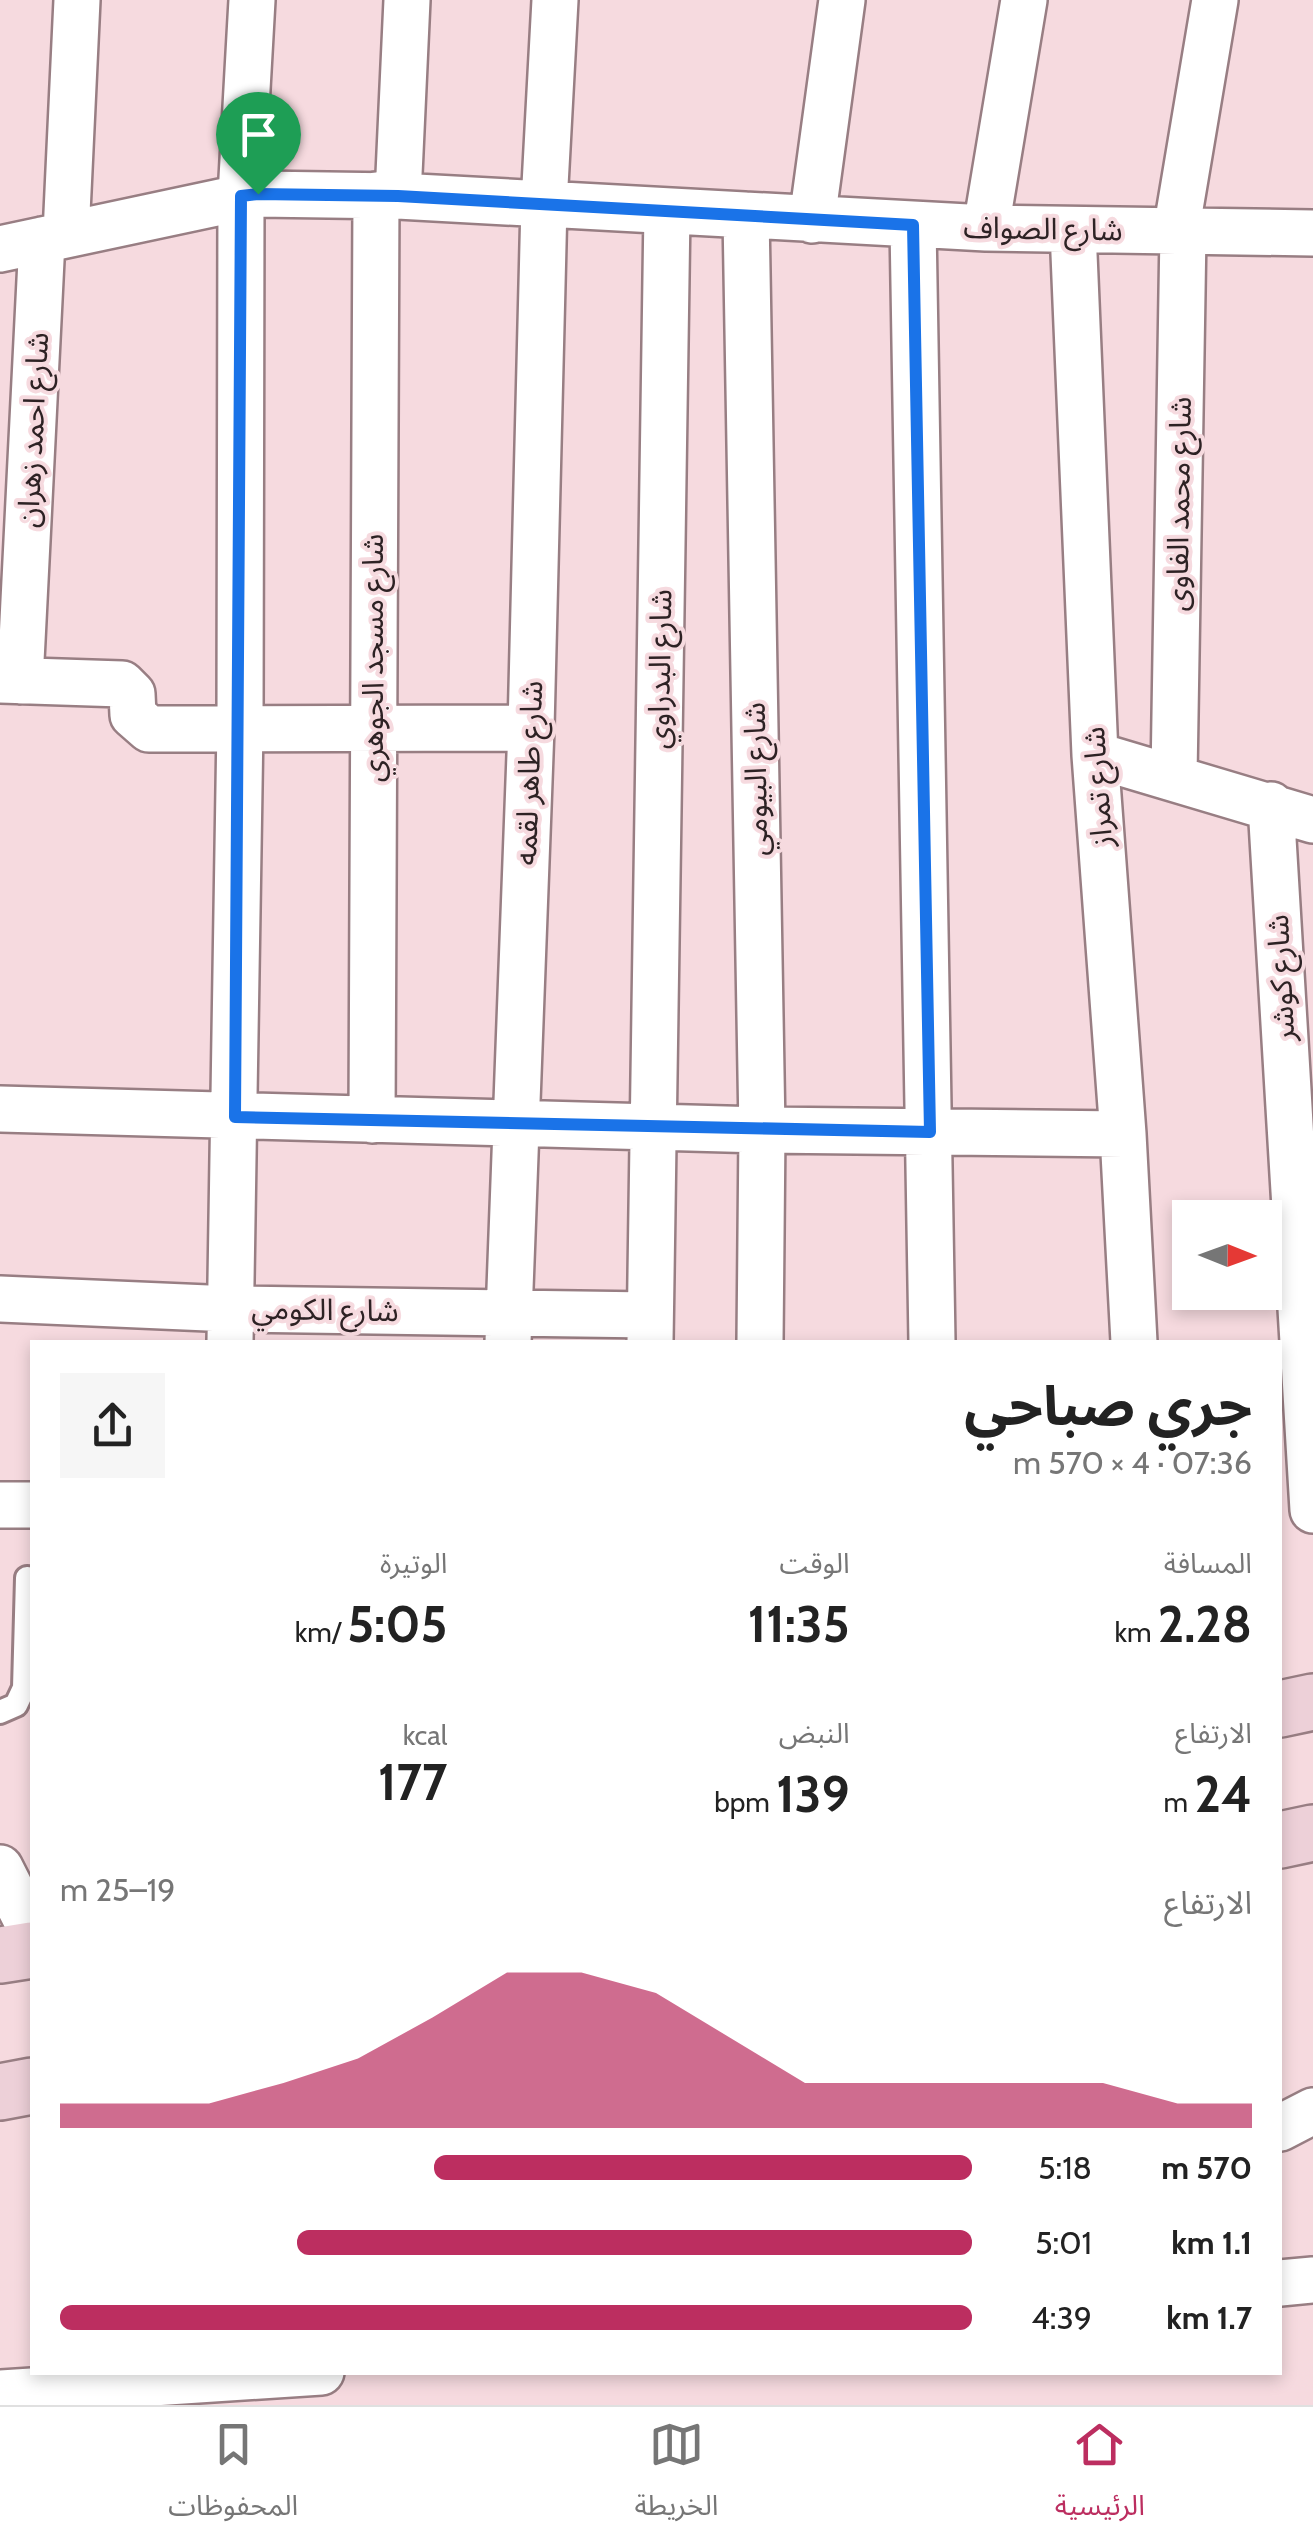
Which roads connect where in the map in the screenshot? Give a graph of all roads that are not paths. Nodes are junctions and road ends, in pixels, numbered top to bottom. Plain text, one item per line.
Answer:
1 (77, 0) edge
2 (252, 0) edge
3 (407, 0) edge
4 (555, 0) edge
5 (842, 0) edge
6 (1024, 0) edge
7 (1215, 0) edge
8 (387, 195) junction
9 (241, 196) junction
10 (544, 204) junction
11 (667, 211) junction
12 (746, 215) junction
13 (812, 220) junction
14 (913, 225) junction
15 (986, 228) junction
16 (1074, 230) junction
17 (1180, 232) junction
18 (1313, 233) edge
19 (36, 241) edge
20 (10, 681) edge
21 (240, 726) junction
22 (372, 728) junction
23 (531, 728) junction
24 (1095, 755) junction
25 (1174, 776) junction
26 (1270, 805) junction
27 (1313, 820) edge
28 (0, 1110) edge
29 (235, 1117) junction
30 (372, 1120) junction
31 (515, 1123) junction
32 (652, 1127) junction
33 (762, 1130) junction
34 (930, 1132) junction
35 (1124, 1134) junction
36 (0, 1299) edge
37 (231, 1326) edge
38 (508, 1328) edge
39 (650, 1329) edge
40 (760, 1340) edge
41 (932, 1340) edge
42 (1134, 1340) edge
43 (0, 1505) edge
44 (30, 1505) edge
45 (1313, 1510) edge
46 (27, 1578) dead end
47 (1313, 1702) edge
48 (1282, 1708) edge
49 (0, 1712) edge
50 (1313, 1833) edge
51 (1282, 1840) edge
52 (0, 1868) edge
53 (30, 1927) edge
54 (30, 1950) edge
55 (0, 1955) edge
56 (30, 2086) edge
57 (0, 2092) edge
58 (1313, 2110) edge
59 (1282, 2127) edge
60 (1313, 2280) edge
61 (1282, 2283) edge
62 (275, 2375) edge
63 (0, 2393) edge

1 - 19 street, شارع احمد زهران
2 - 9 street
3 - 8 street, شارع مسجد الجوهري
4 - 10 street, شارع طاهر لقمه
5 - 13 street
6 - 15 street
7 - 17 street, شارع محمد الفاوى
8 - 9 street, شارع الصواف
8 - 10 street, شارع الصواف
8 - 22 street, شارع مسجد الجوهري
9 - 19 street, شارع الصواف
9 - 21 street
10 - 11 street, شارع الصواف
10 - 23 street, شارع طاهر لقمه
11 - 12 street, شارع الصواف
11 - 32 street, شارع البدراوي
12 - 13 street, شارع الصواف
12 - 33 street, شارع البيومي
13 - 14 street, شارع الصواف
14 - 15 street, شارع الصواف
14 - 34 street
15 - 16 street, شارع الصواف
16 - 17 street, شارع الصواف
16 - 24 street, شارع تمراز
17 - 18 street, شارع الصواف
17 - 25 street, شارع محمد الفاوى
19 - 20 street, شارع احمد زهران
20 - 21 street
21 - 22 street
21 - 29 street
22 - 23 street
22 - 30 street, شارع مسجد الجوهري
23 - 31 street, شارع طاهر لقمه
24 - 25 street
24 - 35 street, شارع تمراز
25 - 26 street
26 - 27 street
26 - 45 street, شارع كوشر
28 - 29 street
29 - 30 street
29 - 37 street
30 - 31 street
31 - 32 street
31 - 38 street, شارع طاهر لقمه
32 - 33 street
32 - 39 street, شارع البدراوي
33 - 34 street
33 - 40 street, شارع البيومي
34 - 35 street
34 - 41 street
35 - 42 street, شارع تمراز
36 - 37 street, شارع الكومي
37 - 38 street, شارع الكومي
38 - 39 street, شارع الكومي
43 - 44 street
46 - 49 lane
47 - 48 main road
50 - 51 main road
52 - 53 street
54 - 55 main road
56 - 57 main road
58 - 59 street
60 - 61 street
62 - 63 street

